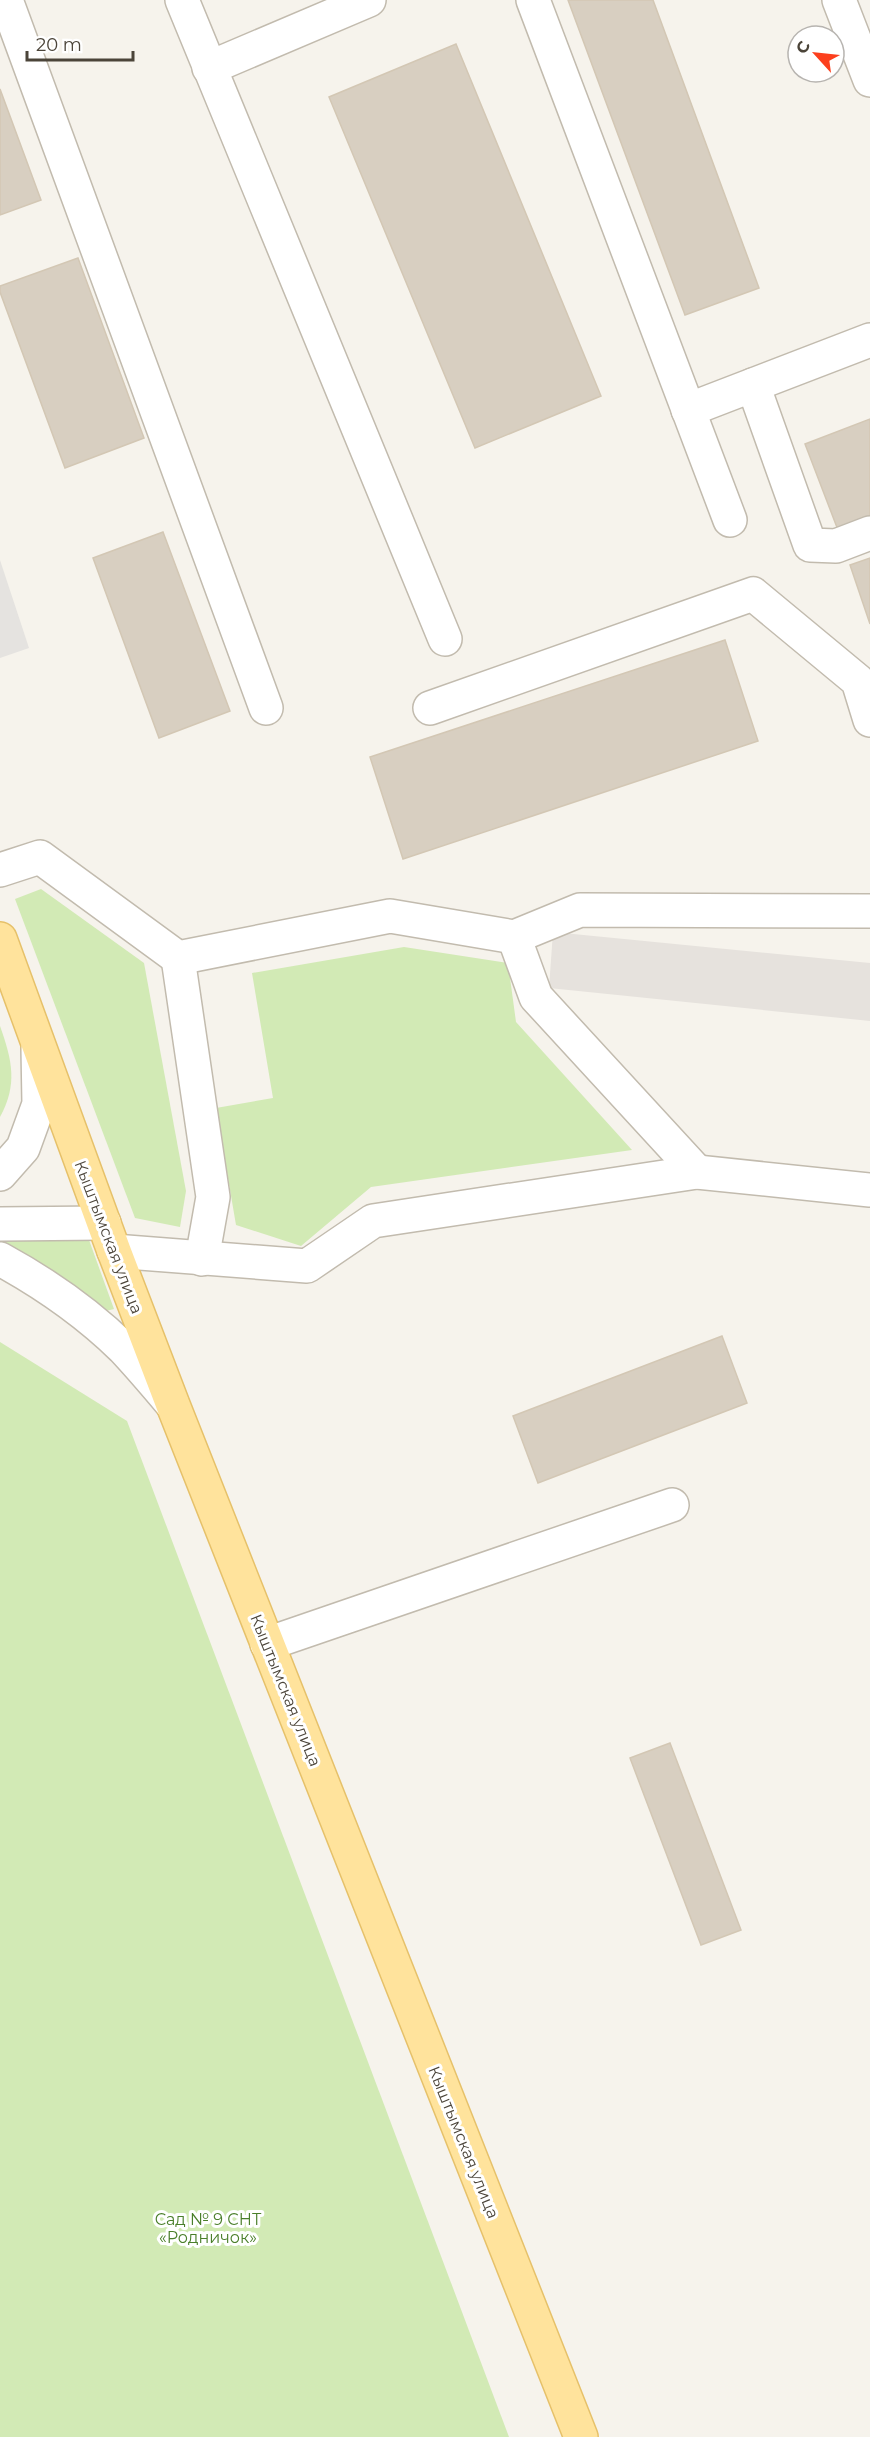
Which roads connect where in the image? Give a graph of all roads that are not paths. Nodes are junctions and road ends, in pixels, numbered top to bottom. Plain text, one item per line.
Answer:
1 (6, 0) edge
2 (182, 0) edge
3 (369, 0) edge
4 (533, 0) edge
5 (839, 0) edge
6 (209, 68) junction
7 (870, 80) edge
8 (870, 340) edge
9 (753, 385) junction
10 (688, 410) junction
11 (730, 520) dead end
12 (870, 533) edge
13 (445, 639) dead end
14 (266, 708) dead end
15 (430, 708) dead end
16 (870, 720) edge
17 (0, 870) edge
18 (870, 911) edge
19 (514, 938) junction
20 (0, 939) edge
21 (178, 958) junction
22 (38, 1046) junction
23 (697, 1172) junction
24 (0, 1174) edge
25 (870, 1190) edge
26 (0, 1224) edge
27 (109, 1237) junction
28 (0, 1259) edge
29 (202, 1259) junction
30 (173, 1405) junction
31 (672, 1505) dead end
32 (267, 1644) junction
33 (581, 2437) edge

1 - 14 street
2 - 6 street
3 - 6 street
4 - 10 street
5 - 7 street
6 - 13 street
8 - 9 street
9 - 10 street
9 - 12 street
10 - 11 street
15 - 16 street
17 - 21 street
18 - 19 street
19 - 21 street
19 - 23 street
20 - 22 main road, Кыштымская улица
21 - 29 street
22 - 24 street
22 - 27 main road, Кыштымская улица
23 - 25 street
23 - 29 street
26 - 27 street
27 - 29 street
27 - 30 main road, Кыштымская улица
28 - 30 street
30 - 32 main road, Кыштымская улица
31 - 32 street
32 - 33 main road, Кыштымская улица

